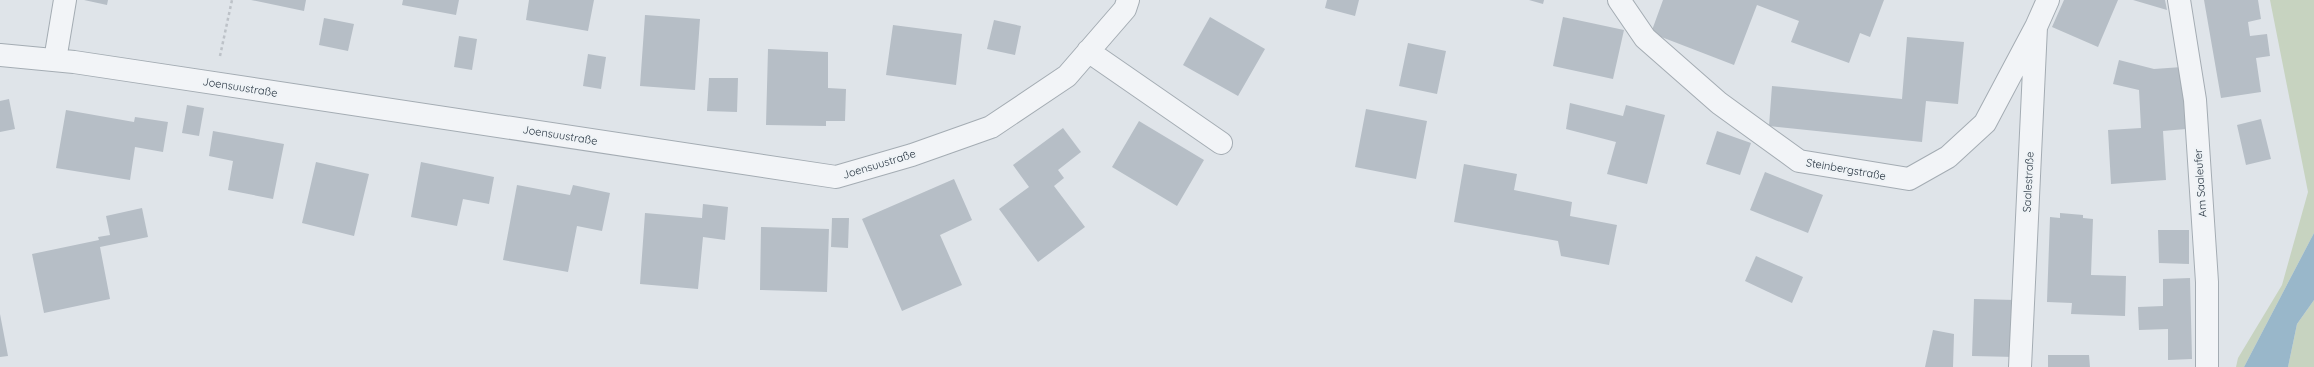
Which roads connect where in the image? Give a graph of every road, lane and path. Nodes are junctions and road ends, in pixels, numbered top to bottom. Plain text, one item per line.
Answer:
1 (65, 0) edge
2 (232, 0) edge
3 (1128, 0) edge
4 (1619, 0) edge
5 (2048, 0) edge
6 (2179, 0) edge
7 (2036, 27) junction
8 (1088, 51) junction
9 (0, 55) edge
10 (54, 60) junction
11 (214, 83) junction
12 (1221, 144) dead end
13 (2020, 367) edge
14 (2207, 367) edge

1 - 10 street
2 - 11 path
3 - 8 street, Joensuustraße
4 - 7 street, Steinbergstraße
5 - 7 street, Saalestraße
6 - 14 street, Am Saaleufer
7 - 13 street, Saalestraße
8 - 11 street, Joensuustraße
8 - 12 street
9 - 10 street, Joensuustraße
10 - 11 street, Joensuustraße

